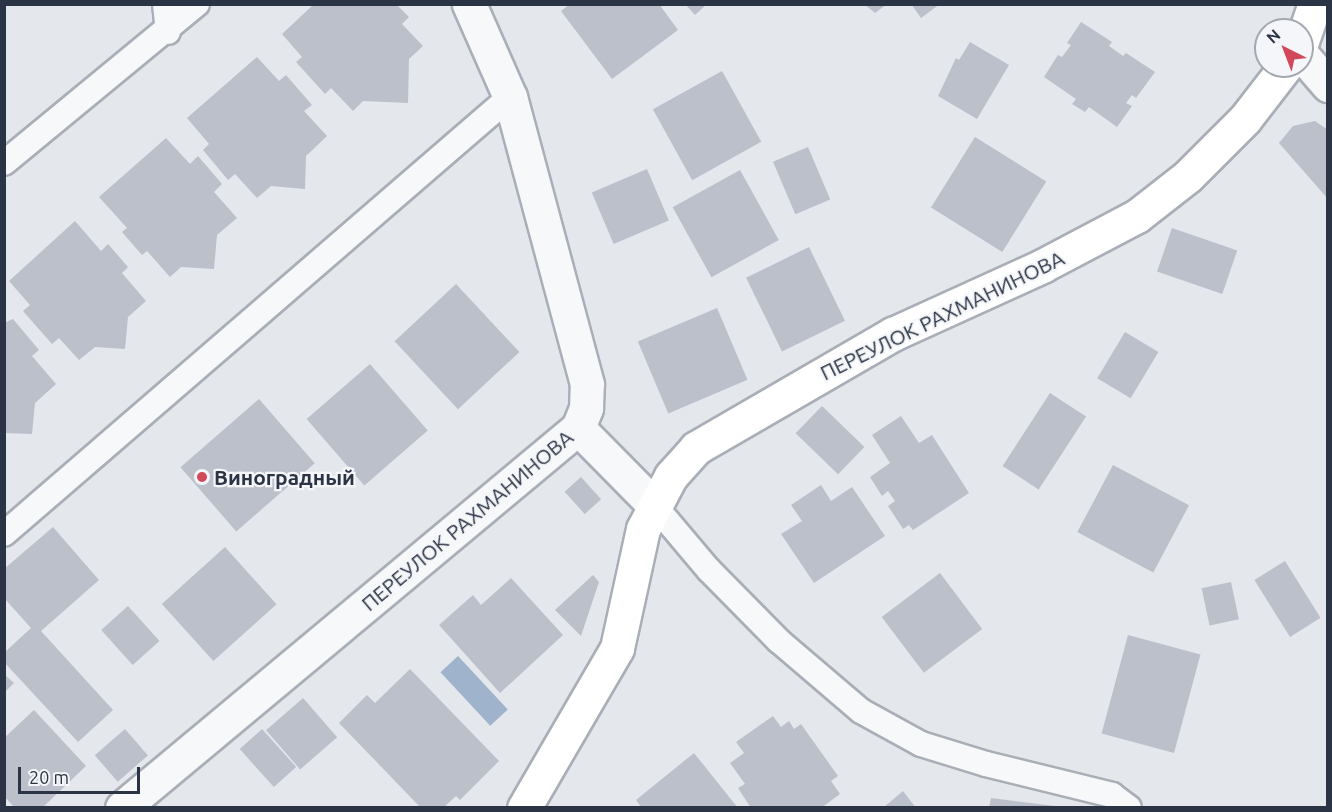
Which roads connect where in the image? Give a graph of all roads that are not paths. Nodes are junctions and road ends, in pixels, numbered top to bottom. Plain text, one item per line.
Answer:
1 (165, 4) edge
2 (197, 4) edge
3 (469, 4) edge
4 (168, 32) junction
5 (1314, 69) edge
6 (1277, 78) edge
7 (1328, 85) edge
8 (510, 97) junction
9 (4, 163) edge
10 (578, 428) junction
11 (654, 505) junction
12 (4, 534) edge
13 (122, 807) edge
14 (524, 807) edge
15 (1129, 807) edge

1 - 4 lane
2 - 4 lane
3 - 8 street, ПЕРЕУЛОК РАХМАНИНОВА
4 - 9 lane
5 - 7 street
6 - 11 street, ПЕРЕУЛОК РАХМАНИНОВА
8 - 10 street, ПЕРЕУЛОК РАХМАНИНОВА
8 - 12 lane
10 - 11 street
10 - 13 street, ПЕРЕУЛОК РАХМАНИНОВА
11 - 14 street, ПЕРЕУЛОК РАХМАНИНОВА
11 - 15 lane

